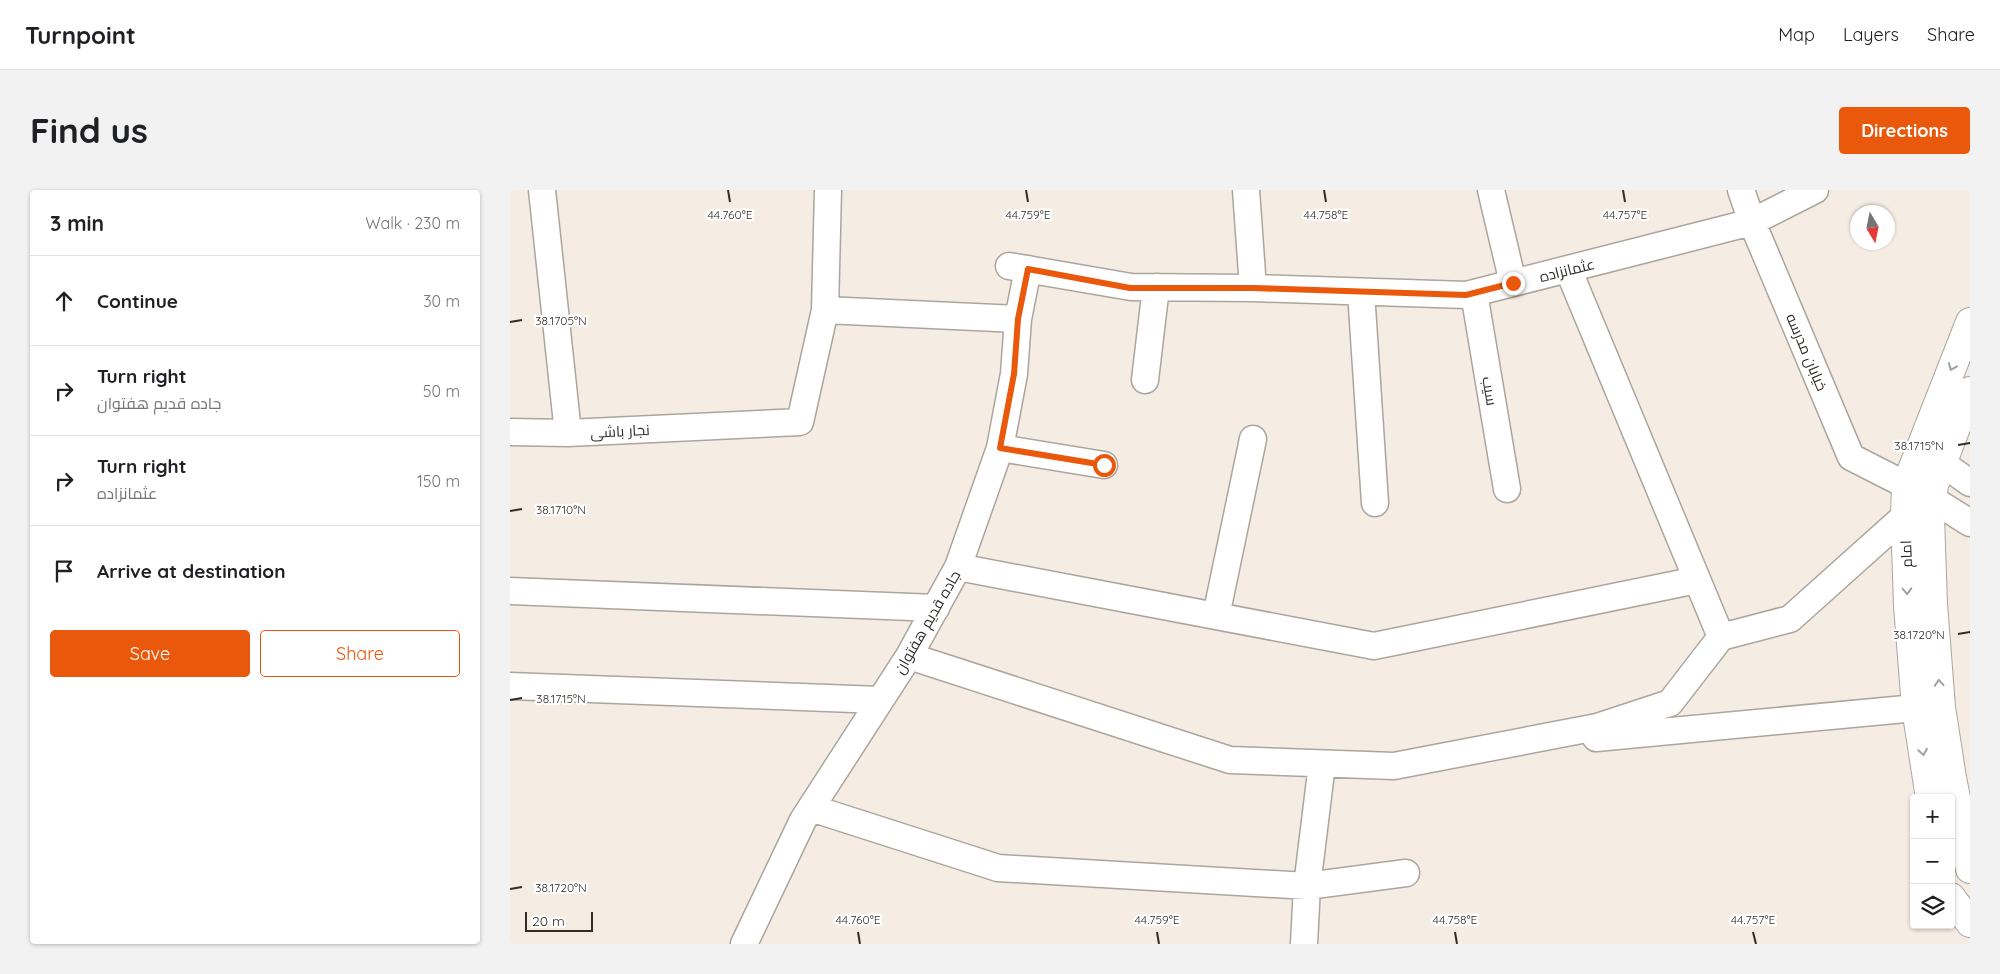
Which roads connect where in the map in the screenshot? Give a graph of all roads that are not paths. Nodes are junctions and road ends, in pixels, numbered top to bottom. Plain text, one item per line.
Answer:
1 (542, 190) edge
2 (828, 190) edge
3 (1246, 190) edge
4 (1491, 190) edge
5 (1741, 190) edge
6 (1815, 190) edge
7 (1752, 222) junction
8 (1019, 268) joint
9 (1568, 269) junction
10 (1513, 283) junction
11 (1156, 288) junction
12 (1253, 288) junction
13 (1361, 292) junction
14 (1474, 293) junction
15 (825, 310) junction
16 (1018, 319) junction
17 (1970, 322) edge
18 (1145, 380) dead end
19 (1970, 391) edge
20 (510, 432) edge
21 (568, 433) junction
22 (1253, 439) dead end
23 (1000, 448) junction
24 (1942, 463) junction
25 (1104, 465) dead end
26 (1970, 483) edge
27 (1906, 485) junction
28 (1506, 489) dead end
29 (1932, 499) junction
30 (1375, 503) dead end
31 (1905, 516) junction
32 (1970, 523) edge
33 (958, 567) junction
34 (1697, 580) junction
35 (510, 591) edge
36 (936, 608) junction
37 (1216, 616) junction
38 (1721, 637) junction
39 (909, 656) junction
40 (510, 686) edge
41 (880, 700) junction
42 (1916, 708) junction
43 (1488, 748) junction
44 (1322, 764) junction
45 (1929, 794) edge
46 (810, 808) junction
47 (1970, 869) edge
48 (1406, 874) dead end
49 (1307, 886) junction
50 (1955, 902) edge
51 (1970, 923) edge
52 (744, 944) edge
53 (1304, 944) edge

1 - 21 street, نجار باشی
2 - 15 street
3 - 12 street
4 - 10 street
5 - 7 street, خیابان مدرسه
6 - 7 street, عثمانزاده
7 - 9 street, عثمانزاده
7 - 27 street, خیابان مدرسه
8 - 11 street, عثمانزاده
8 - 16 street, جاده قدیم هفتوان
9 - 10 street, عثمانزاده
9 - 34 street
10 - 14 street, عثمانزاده
11 - 12 street, عثمانزاده
11 - 18 street
12 - 13 street, عثمانزاده
13 - 14 street, عثمانزاده
13 - 30 street
14 - 28 street, سیب
15 - 16 street
15 - 21 street, نجار باشی
16 - 23 street, جاده قدیم هفتوان
17 -> 27 street, امام
19 - 24 street, امام
20 - 21 street
22 - 37 street
23 - 25 street
23 - 33 street, جاده قدیم هفتوان
24 - 26 street
24 - 29 street, امام
27 - 31 street, امام
29 - 32 street
47 -> 29 street, امام
31 - 38 street
31 -> 42 street, امام
33 - 36 street, جاده قدیم هفتوان
33 - 37 street
34 - 37 street
34 - 38 street
35 - 36 street
36 - 39 street, جاده قدیم هفتوان
38 - 43 street
39 - 41 street, جاده قدیم هفتوان
39 - 44 street
40 - 41 street
41 - 46 street, جاده قدیم هفتوان
42 - 43 street
42 -> 45 street, امام
43 - 44 street
44 - 49 street
46 - 49 street
46 - 52 street, جاده قدیم هفتوان
48 - 49 street
49 - 53 street
50 - 51 street

